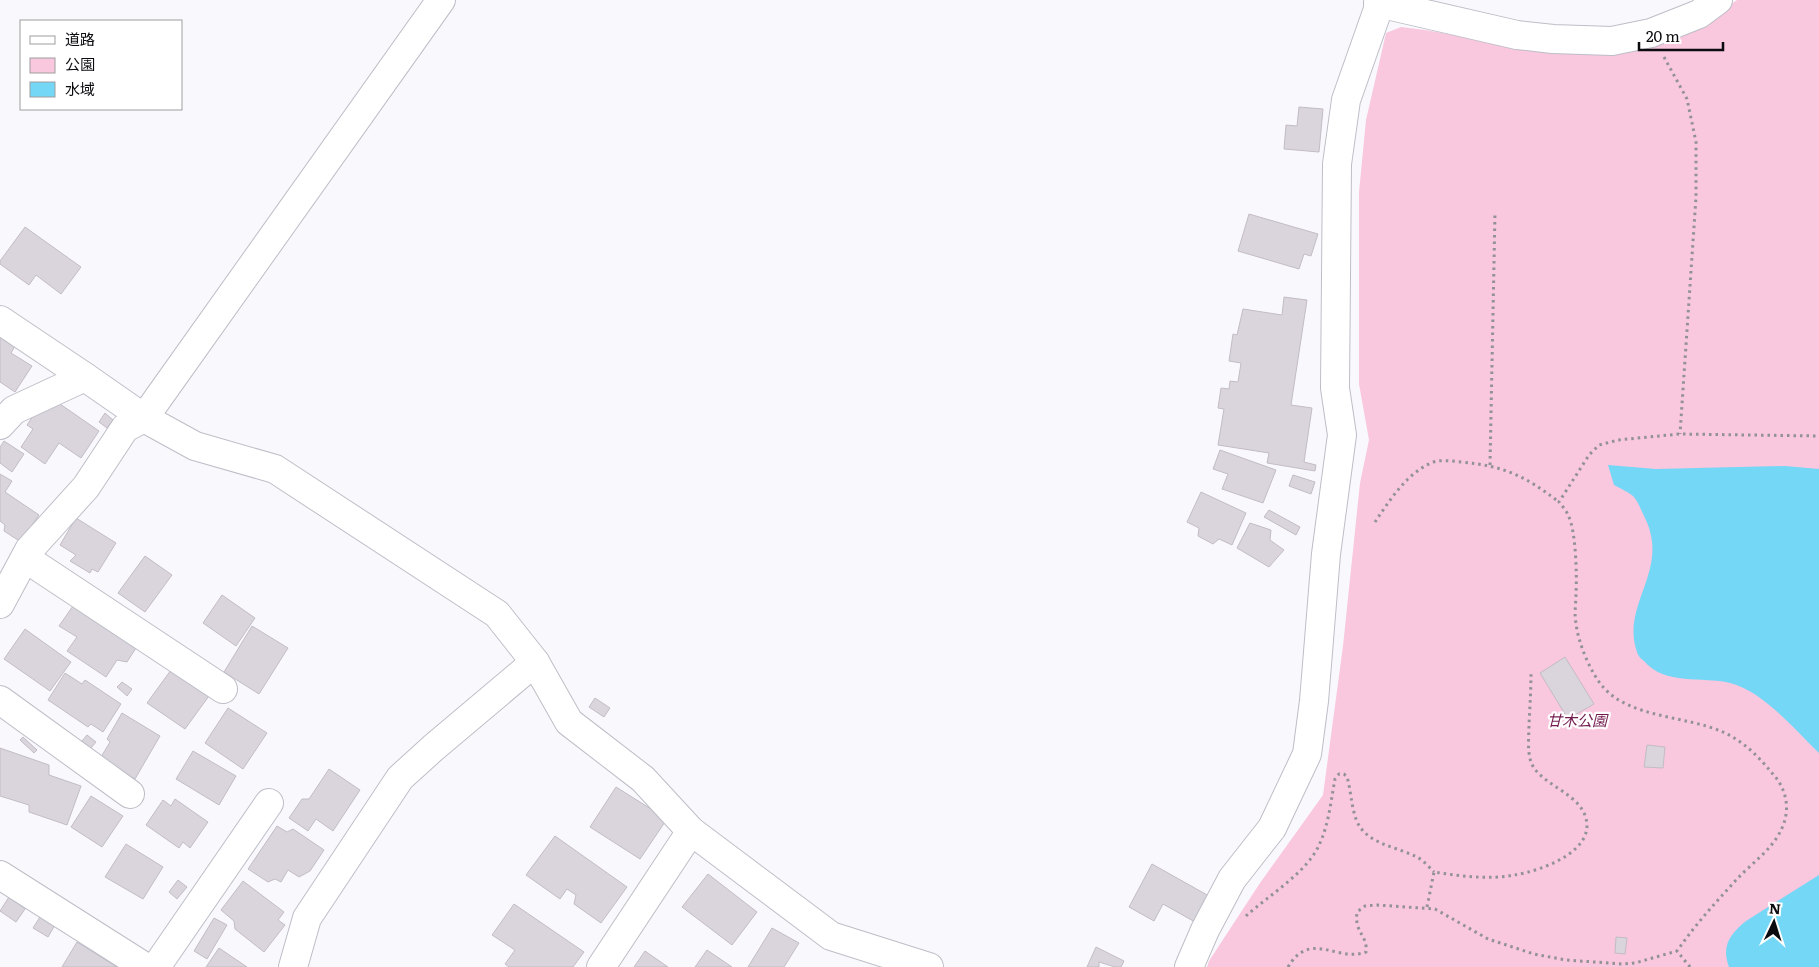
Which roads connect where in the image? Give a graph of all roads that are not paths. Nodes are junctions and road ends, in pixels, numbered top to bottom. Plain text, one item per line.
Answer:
1 (441, 0) edge
2 (1718, 0) edge
3 (1379, 2) edge
4 (0, 320) edge
5 (86, 377) junction
6 (144, 418) junction
7 (0, 425) edge
8 (25, 558) junction
9 (0, 604) edge
10 (535, 662) junction
11 (223, 689) dead end
12 (0, 700) edge
13 (130, 794) dead end
14 (269, 803) dead end
15 (691, 831) junction
16 (0, 875) edge
17 (865, 958) edge
18 (145, 967) edge
19 (156, 967) edge
20 (293, 967) edge
21 (601, 967) edge
22 (929, 967) edge
23 (1189, 967) edge

1 - 6 street
2 - 3 street
3 - 23 street
4 - 5 street
5 - 6 street
5 - 7 street
6 - 8 street
6 - 10 street
8 - 9 street
8 - 11 street
10 - 15 street
10 - 20 street
12 - 13 street
14 - 19 street
15 - 17 street
15 - 21 street
16 - 18 street
17 - 22 street

